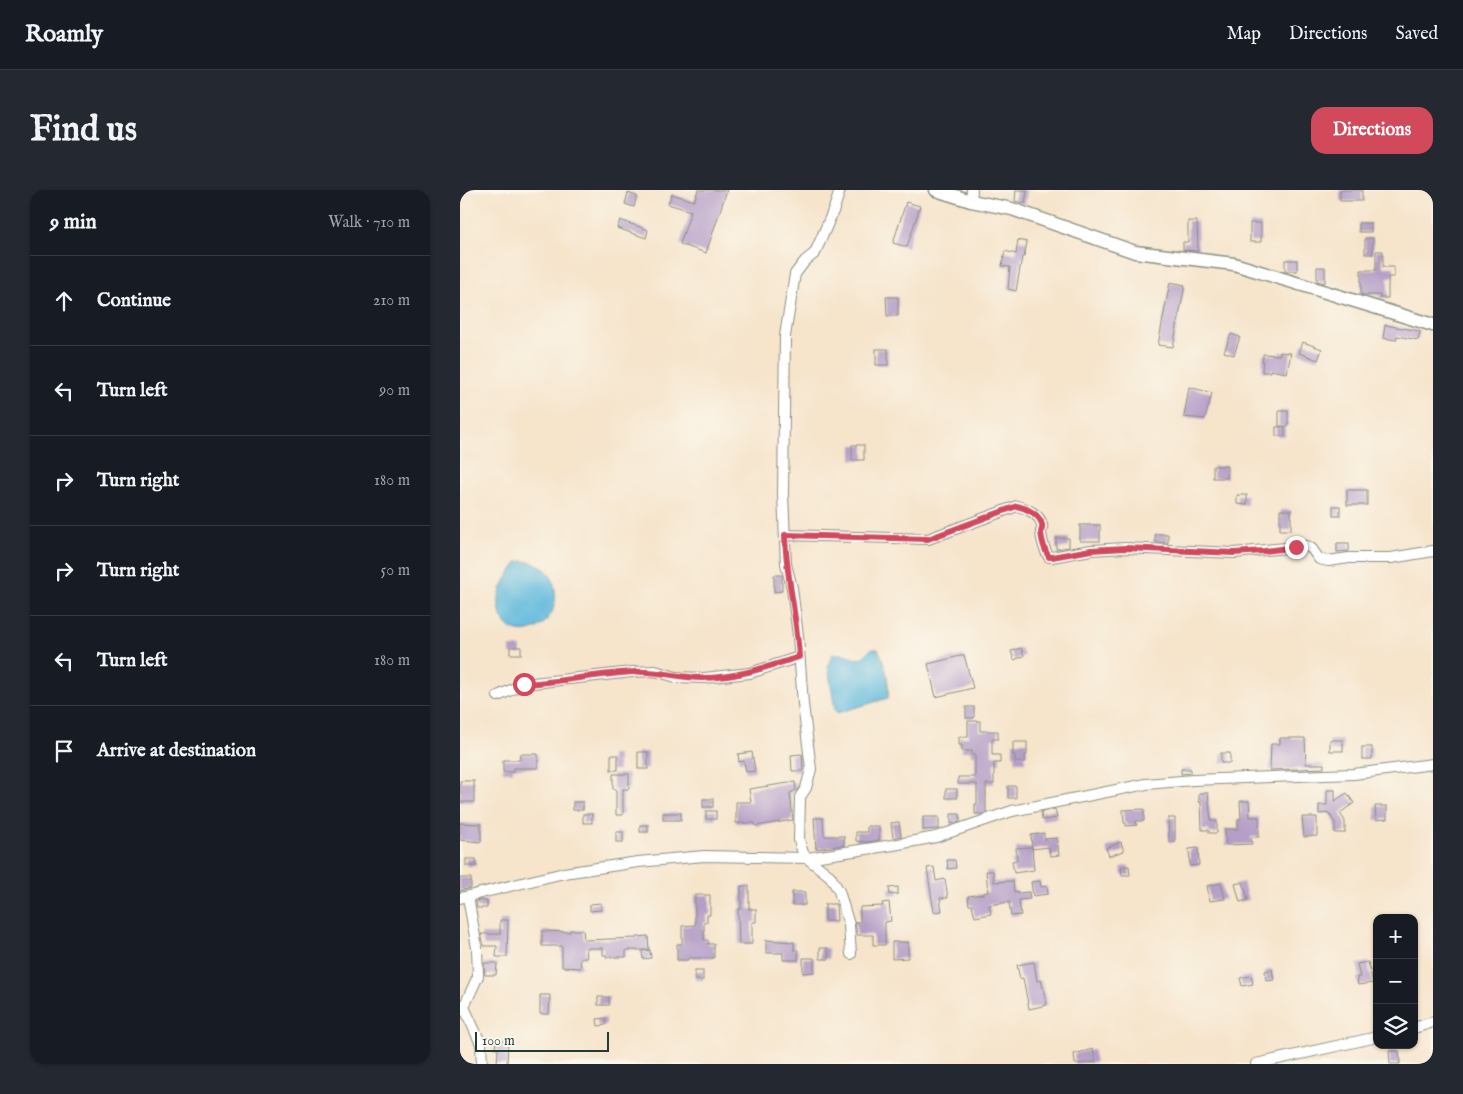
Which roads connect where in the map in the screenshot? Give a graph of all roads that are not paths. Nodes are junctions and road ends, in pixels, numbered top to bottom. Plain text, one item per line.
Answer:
1 (840, 190) edge
2 (936, 190) edge
3 (972, 196) edge
4 (1433, 325) edge
5 (785, 535) junction
6 (1433, 551) edge
7 (799, 657) junction
8 (498, 696) dead end
9 (1433, 764) edge
10 (807, 858) junction
11 (464, 898) edge
12 (851, 954) dead end
13 (462, 1009) edge
14 (1433, 1022) edge
15 (1418, 1027) edge
16 (1373, 1038) edge
17 (482, 1064) edge
18 (1256, 1064) edge

1 - 5 street
2 - 3 street
3 - 4 street
5 - 6 street
5 - 7 street
7 - 8 street
7 - 10 street
9 - 10 street
10 - 11 street
10 - 12 street
11 - 13 street
13 - 17 street
14 - 15 street
16 - 18 street

